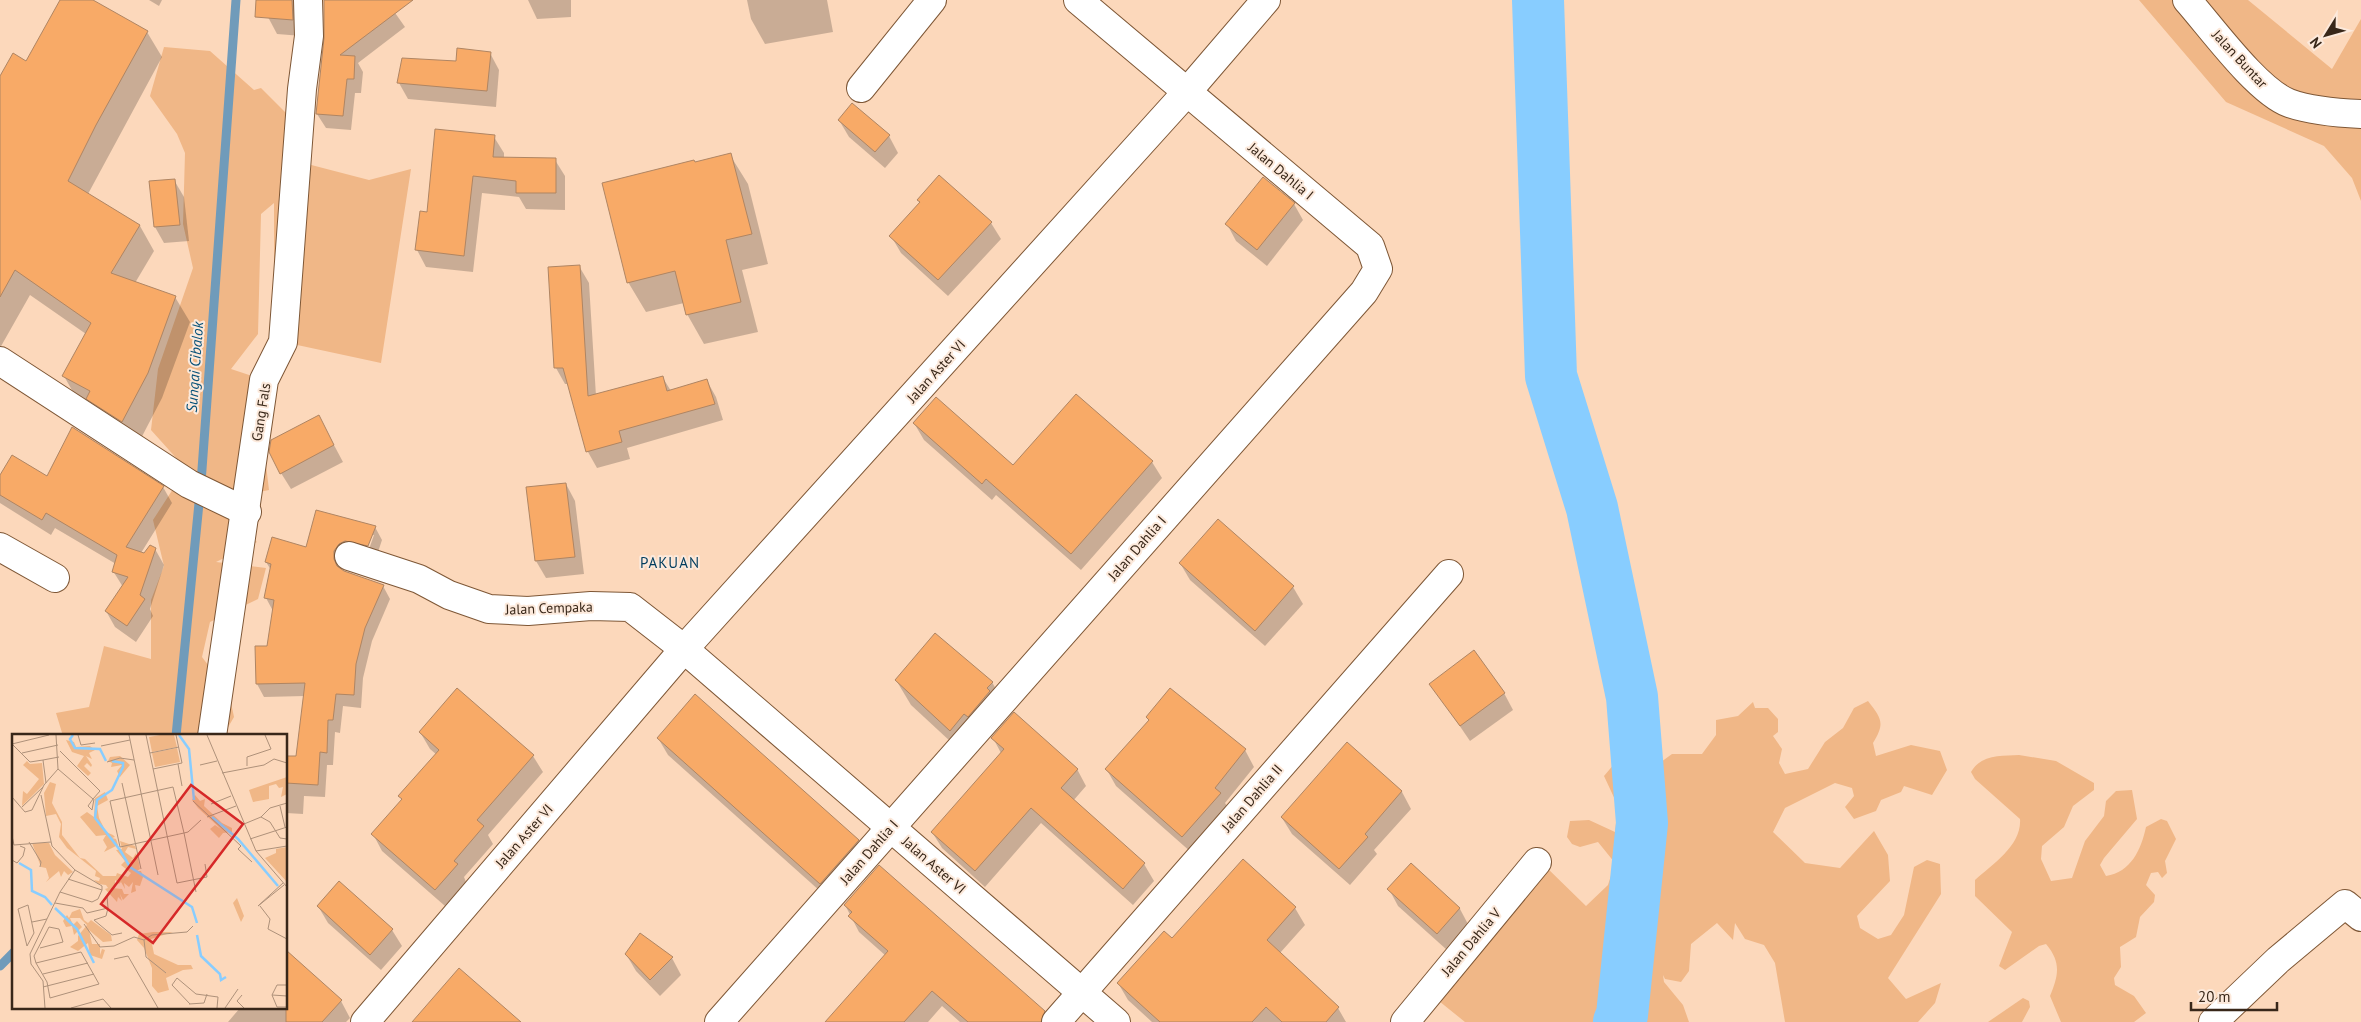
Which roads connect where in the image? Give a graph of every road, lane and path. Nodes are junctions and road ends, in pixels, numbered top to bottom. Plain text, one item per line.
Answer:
1 (308, 0) edge
2 (932, 0) edge
3 (1078, 0) edge
4 (1266, 0) edge
5 (2187, 0) edge
6 (861, 88) dead end
7 (1188, 92) junction
8 (2361, 114) edge
9 (0, 361) edge
10 (239, 508) junction
11 (0, 547) edge
12 (349, 556) dead end
13 (1449, 574) dead end
14 (55, 578) dead end
15 (684, 650) junction
16 (212, 734) edge
17 (891, 828) junction
18 (1537, 862) dead end
19 (2356, 906) edge
20 (1082, 992) junction
21 (365, 1022) edge
22 (719, 1022) edge
23 (1056, 1022) edge
24 (1116, 1022) edge
25 (1405, 1022) edge
26 (2214, 1022) edge

1 - 10 street, Gang Fals
2 - 6 street
3 - 7 street
4 - 7 street, Jalan Aster VI
5 - 8 street, Jalan Buntar
7 - 15 street, Jalan Aster VI
7 - 17 street, Jalan Dahlia I
9 - 10 street
10 - 16 street, Gang Fals
11 - 14 street
12 - 15 street, Jalan Cempaka
13 - 20 street, Jalan Dahlia II
15 - 17 street, Jalan Aster VI
15 - 21 street, Jalan Aster VI
17 - 20 street, Jalan Aster VI
17 - 22 street, Jalan Dahlia I
18 - 25 street, Jalan Dahlia V
19 - 26 street
20 - 23 street, Jalan Dahlia II
20 - 24 street, Jalan Aster VI

